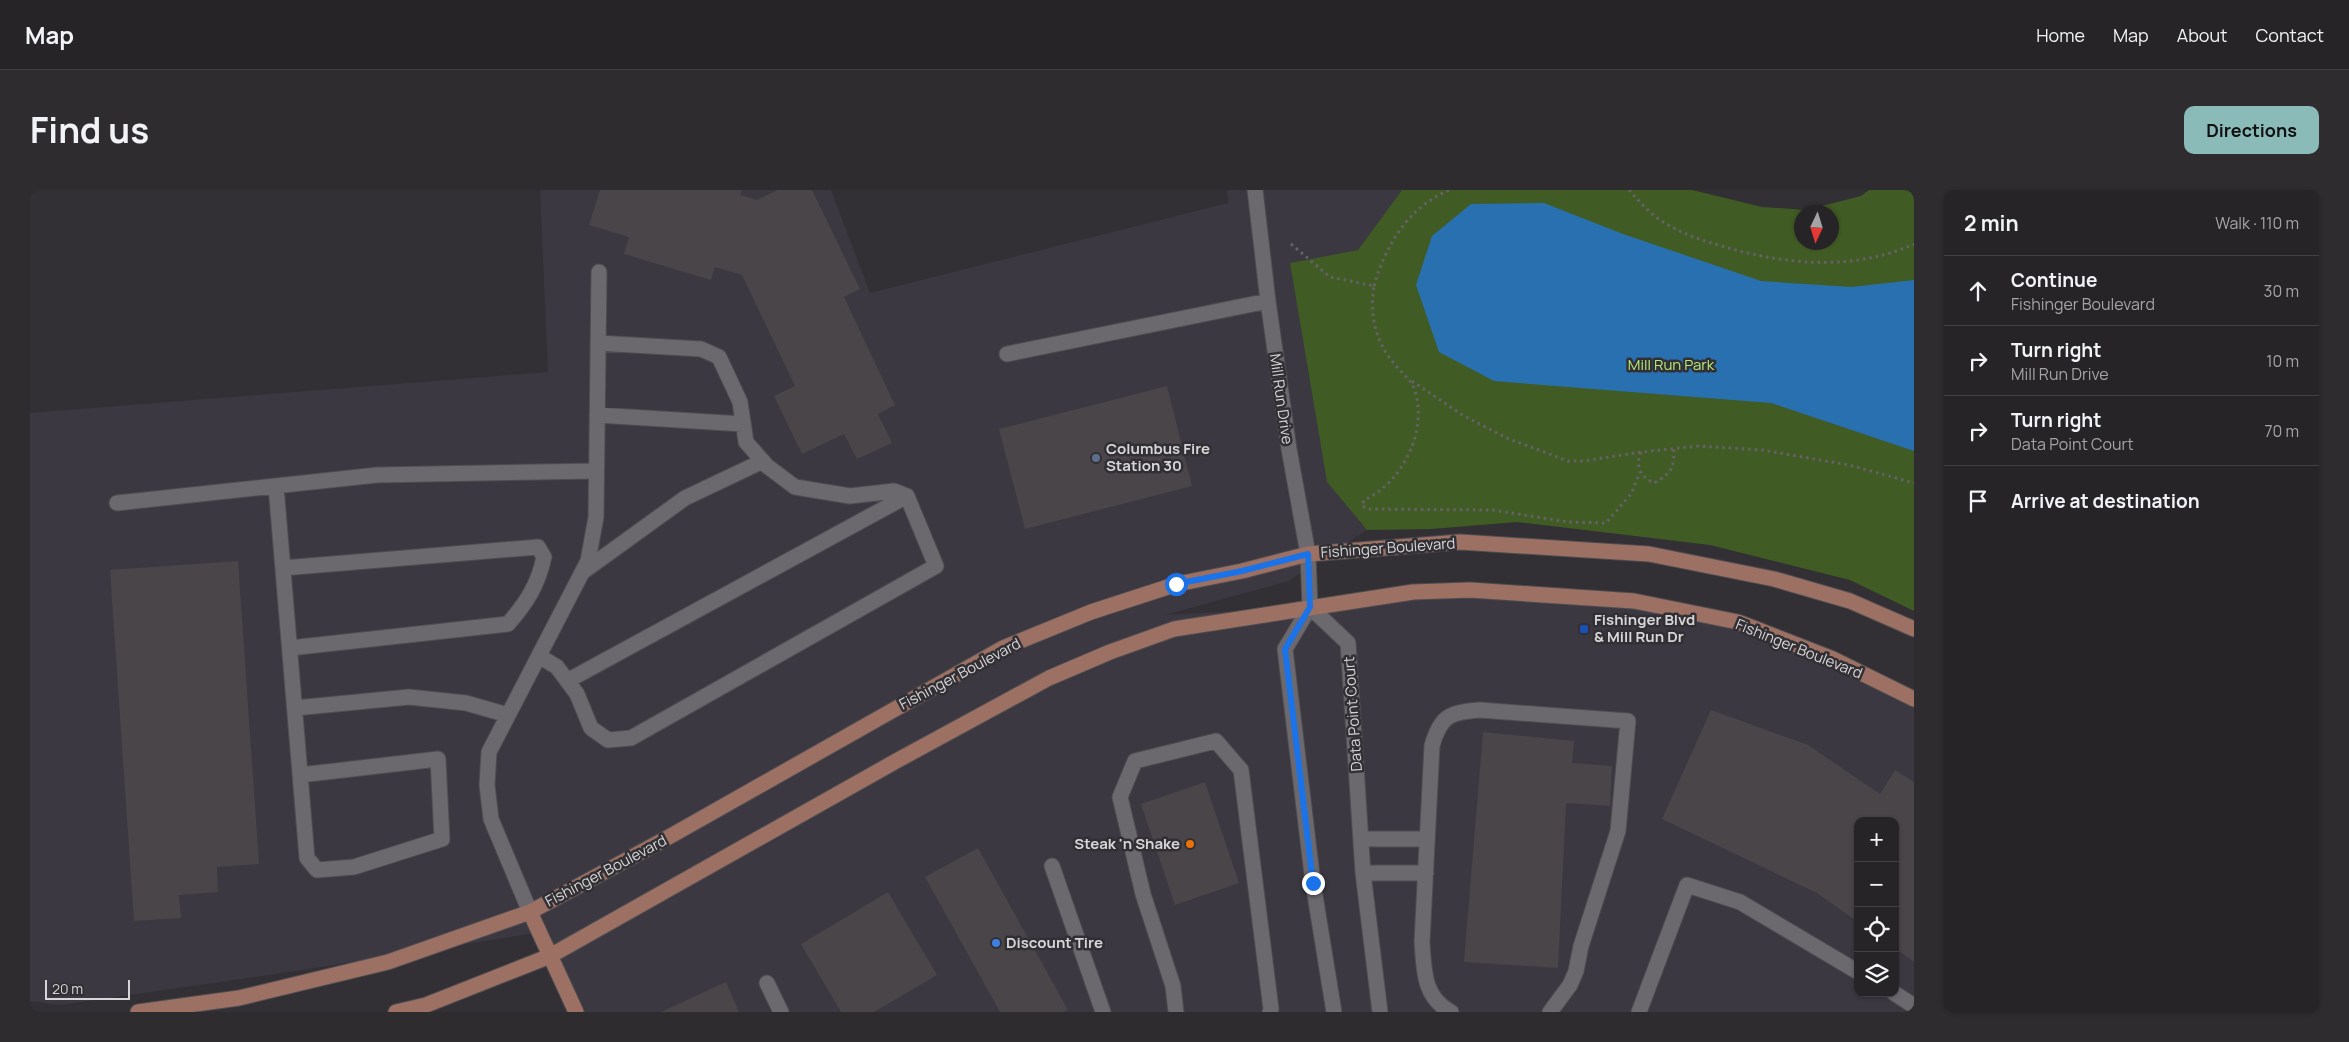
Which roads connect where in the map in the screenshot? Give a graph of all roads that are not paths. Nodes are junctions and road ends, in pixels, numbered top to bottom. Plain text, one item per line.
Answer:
1 (1255, 190) edge
2 (599, 272) dead end
3 (1268, 301) junction
4 (598, 343) junction
5 (1007, 354) dead end
6 (597, 415) junction
7 (743, 424) junction
8 (763, 461) junction
9 (596, 471) junction
10 (276, 486) junction
11 (907, 496) junction
12 (117, 502) dead end
13 (1308, 554) junction
14 (283, 568) junction
15 (583, 572) junction
16 (1310, 607) junction
17 (1914, 629) edge
18 (290, 648) junction
19 (539, 656) junction
20 (567, 681) junction
21 (1914, 699) edge
22 (295, 708) junction
23 (508, 715) junction
24 (300, 775) junction
25 (1427, 839) junction
26 (1361, 840) junction
27 (1052, 866) dead end
28 (1364, 873) junction
29 (1426, 873) junction
30 (530, 912) junction
31 (550, 956) junction
32 (1854, 970) edge
33 (767, 983) dead end
34 (1899, 996) edge
35 (1914, 1006) edge
36 (138, 1012) edge
37 (396, 1012) edge
38 (576, 1012) edge
39 (781, 1012) edge
40 (1103, 1012) edge
41 (1176, 1012) edge
42 (1270, 1012) edge
43 (1334, 1012) edge
44 (1380, 1012) edge
45 (1451, 1012) edge
46 (1550, 1012) edge
47 (1639, 1012) edge

1 - 3 street, Mill Run Drive
2 - 4 street
3 - 5 street
3 - 13 street, Mill Run Drive
4 - 6 street
4 - 7 street
6 - 7 street
6 - 9 street
7 - 8 street
8 - 11 street
8 - 15 street
9 - 10 street
9 - 15 street
10 - 12 street
10 - 14 street
11 - 20 street
11 - 20 street
13 - 16 street, Mill Run Drive
13 - 17 main road, Fishinger Boulevard
13 - 30 main road, Fishinger Boulevard
14 - 18 street
14 - 18 street
15 - 19 street
16 - 21 main road, Fishinger Boulevard
16 - 26 street, Data Point Court
16 - 31 main road, Fishinger Boulevard
16 - 43 street
18 - 22 street
19 - 20 street
19 - 23 street
22 - 23 street
22 - 24 street
23 - 30 street
24 - 24 street
25 - 26 street
25 - 29 street
25 - 46 street
26 - 28 street, Data Point Court
27 - 40 street
28 - 29 street
28 - 44 street, Data Point Court
29 - 45 street
30 - 31 main road
30 - 36 main road, Fishinger Boulevard
31 - 37 main road, Fishinger Boulevard
31 - 38 main road
32 - 47 street
33 - 39 street
34 - 35 street
41 - 42 street

